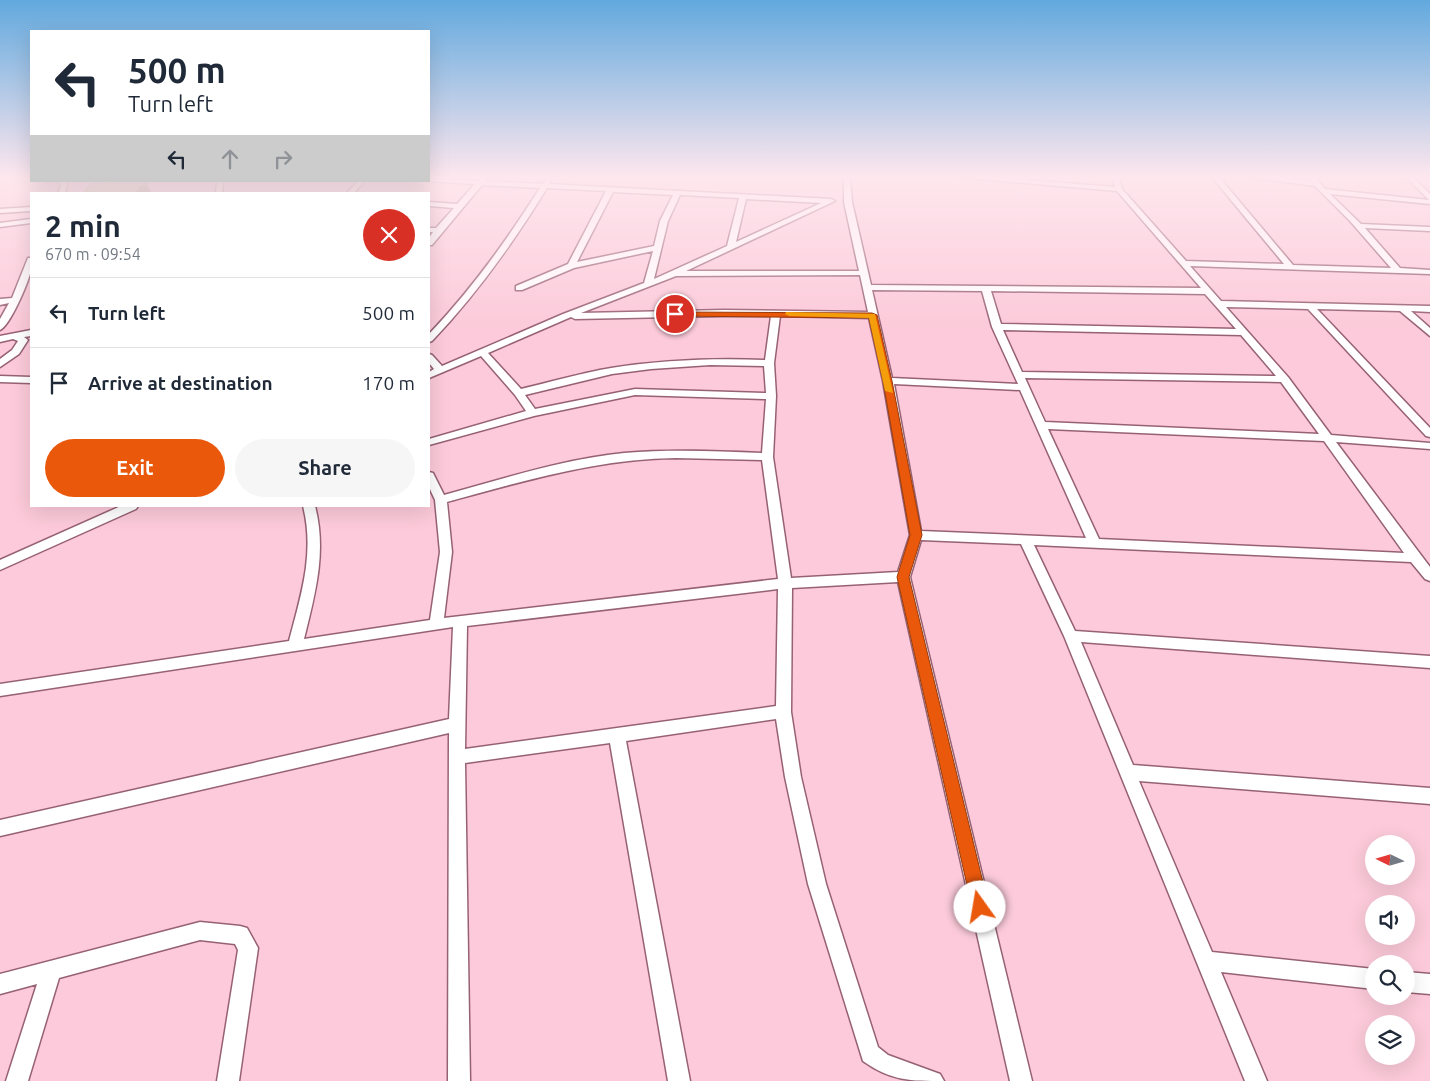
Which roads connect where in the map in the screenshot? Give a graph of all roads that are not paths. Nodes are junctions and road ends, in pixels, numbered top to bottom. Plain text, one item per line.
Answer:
1 (441, 226) edge
2 (519, 226) edge
3 (592, 226) edge
4 (663, 226) edge
5 (736, 226) edge
6 (778, 226) edge
7 (853, 226) edge
8 (1152, 226) edge
9 (1257, 226) edge
10 (1359, 226) edge
11 (1370, 226) edge
12 (1430, 229) edge
13 (430, 230) edge
14 (438, 230) junction
15 (430, 242) edge
16 (732, 246) junction
17 (657, 248) junction
18 (30, 262) edge
19 (1184, 263) junction
20 (572, 266) junction
21 (1290, 266) junction
22 (1398, 271) junction
23 (1430, 272) edge
24 (863, 273) junction
25 (674, 274) junction
26 (648, 285) junction
27 (866, 287) junction
28 (519, 288) dead end
29 (986, 289) junction
30 (1208, 291) junction
31 (15, 300) junction
32 (0, 302) edge
33 (1218, 304) junction
34 (1310, 306) junction
35 (1403, 308) junction
36 (1430, 309) edge
37 (776, 314) junction
38 (872, 315) junction
39 (566, 316) junction
40 (0, 327) edge
41 (996, 327) junction
42 (1242, 332) junction
43 (30, 333) edge
44 (1430, 333) edge
45 (14, 336) junction
46 (430, 338) edge
47 (0, 339) edge
48 (483, 352) junction
49 (430, 358) edge
50 (769, 363) junction
51 (0, 364) edge
52 (440, 370) junction
53 (430, 375) edge
54 (1017, 375) junction
55 (0, 379) edge
56 (1284, 379) junction
57 (30, 380) edge
58 (888, 381) junction
59 (1023, 387) junction
60 (519, 393) junction
61 (771, 396) junction
62 (532, 413) junction
63 (1041, 425) junction
64 (1430, 434) edge
65 (1328, 438) junction
66 (430, 442) edge
67 (1430, 446) edge
68 (766, 457) junction
69 (430, 478) edge
70 (441, 500) junction
71 (130, 507) edge
72 (309, 507) edge
73 (916, 535) junction
74 (1025, 540) junction
75 (1094, 542) junction
76 (1415, 558) junction
77 (0, 564) edge
78 (1430, 576) edge
79 (903, 577) junction
80 (785, 583) junction
81 (460, 621) junction
82 (436, 624) junction
83 (1071, 636) junction
84 (295, 647) junction
85 (1430, 662) edge
86 (0, 690) edge
87 (783, 712) junction
88 (457, 724) junction
89 (617, 736) junction
90 (457, 757) junction
91 (1126, 772) junction
92 (1430, 796) edge
93 (0, 828) edge
94 (1206, 961) junction
95 (51, 971) junction
96 (1365, 977) edge
97 (1415, 983) edge
98 (0, 984) edge
99 (1430, 984) edge
100 (17, 1081) edge
101 (228, 1081) edge
102 (459, 1081) edge
103 (679, 1081) edge
104 (933, 1081) edge
105 (1021, 1081) edge
106 (1256, 1081) edge

1 - 14 street
2 - 46 street
3 - 20 street
4 - 17 street
5 - 16 street
6 - 16 street
7 - 24 street
8 - 19 street
9 - 21 street
10 - 22 street
11 - 12 street
13 - 14 street
14 - 15 street
16 - 25 street
17 - 20 street
17 - 26 street
18 - 31 street
19 - 21 street
19 - 30 street
20 - 28 street
21 - 22 street
22 - 23 street
24 - 25 street
24 - 27 street
25 - 26 street
26 - 39 street
27 - 29 street
27 - 38 street
29 - 30 street
29 - 41 street
30 - 33 street
31 - 32 street
31 - 40 street
33 - 34 street
33 - 42 street
34 - 35 street
34 - 64 street
35 - 36 street
35 - 44 street
37 - 38 street
37 - 39 street
37 - 50 street
38 - 58 street
39 - 48 street
41 - 42 street
41 - 54 street
42 - 56 street
43 - 45 street
45 - 47 street
45 - 51 street
48 - 52 street
48 - 60 street
49 - 52 street
50 - 60 street
50 - 61 street
52 - 53 street
54 - 56 street
54 - 59 street
55 - 57 street
56 - 65 street
58 - 59 street
58 - 73 street
59 - 63 street
60 - 62 street
61 - 62 street
61 - 68 street
62 - 66 street
63 - 65 street
63 - 75 street
65 - 67 street
65 - 76 street
68 - 70 street
68 - 80 street
69 - 70 street
70 - 82 street
71 - 77 street
72 - 84 street
73 - 74 street
73 - 79 street
74 - 75 street
74 - 83 street
75 - 76 street
76 - 78 street
79 - 80 street
79 - 105 street
80 - 81 street
80 - 87 street
81 - 82 street
81 - 88 street
82 - 84 street
83 - 85 street
83 - 91 street
84 - 86 street
87 - 89 street
87 - 104 street
88 - 90 street
88 - 93 street
89 - 90 street
89 - 103 street
90 - 102 street
91 - 92 street
91 - 94 street
94 - 96 street
94 - 106 street
95 - 98 street
95 - 100 street
95 - 101 street
97 - 99 street

